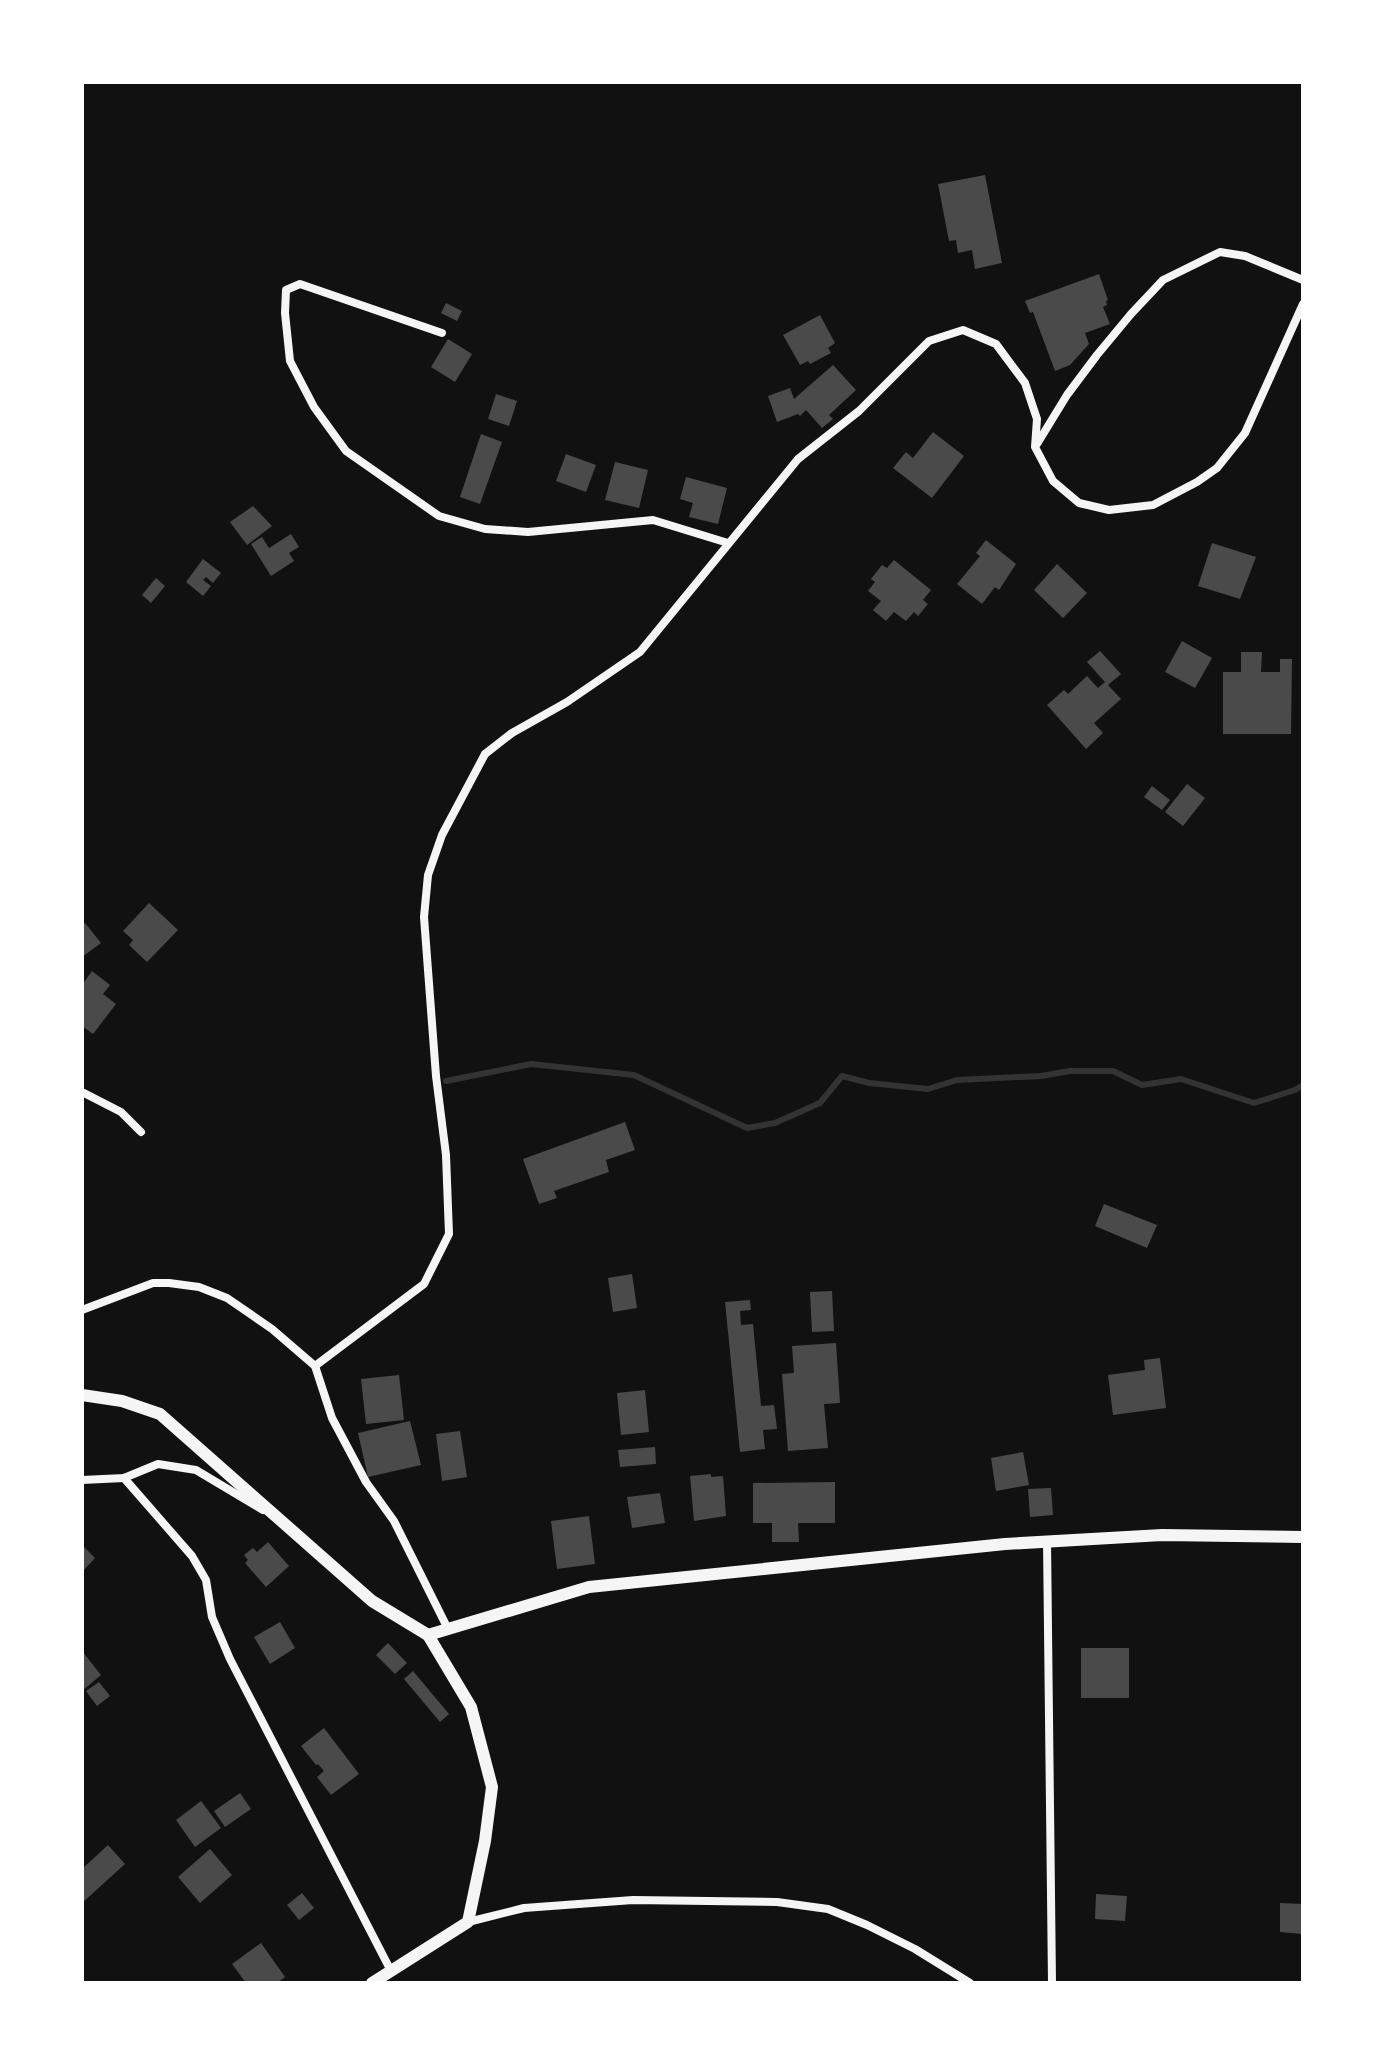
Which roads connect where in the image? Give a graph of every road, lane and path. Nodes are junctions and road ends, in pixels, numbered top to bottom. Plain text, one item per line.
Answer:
1 (1303, 280) edge
2 (1303, 304) edge
3 (442, 333) dead end
4 (1035, 447) junction
5 (728, 543) junction
6 (82, 1092) edge
7 (141, 1132) dead end
8 (82, 1310) edge
9 (315, 1366) junction
10 (82, 1395) edge
11 (124, 1478) junction
12 (82, 1480) edge
13 (287, 1525) junction
14 (1303, 1537) edge
15 (1047, 1541) junction
16 (448, 1629) junction
17 (428, 1635) junction
18 (468, 1922) junction
19 (390, 1969) junction
20 (372, 1983) edge
21 (970, 1983) edge
22 (1052, 1983) edge

1 - 4 street
2 - 4 street
3 - 5 street
4 - 5 street
5 - 9 street
6 - 7 street
8 - 9 street
9 - 16 street
10 - 13 street
11 - 12 street
11 - 13 street
11 - 19 street
13 - 17 street
14 - 15 street
15 - 16 street
15 - 22 street
16 - 17 street
17 - 18 street
18 - 19 street
18 - 21 street
19 - 20 street

